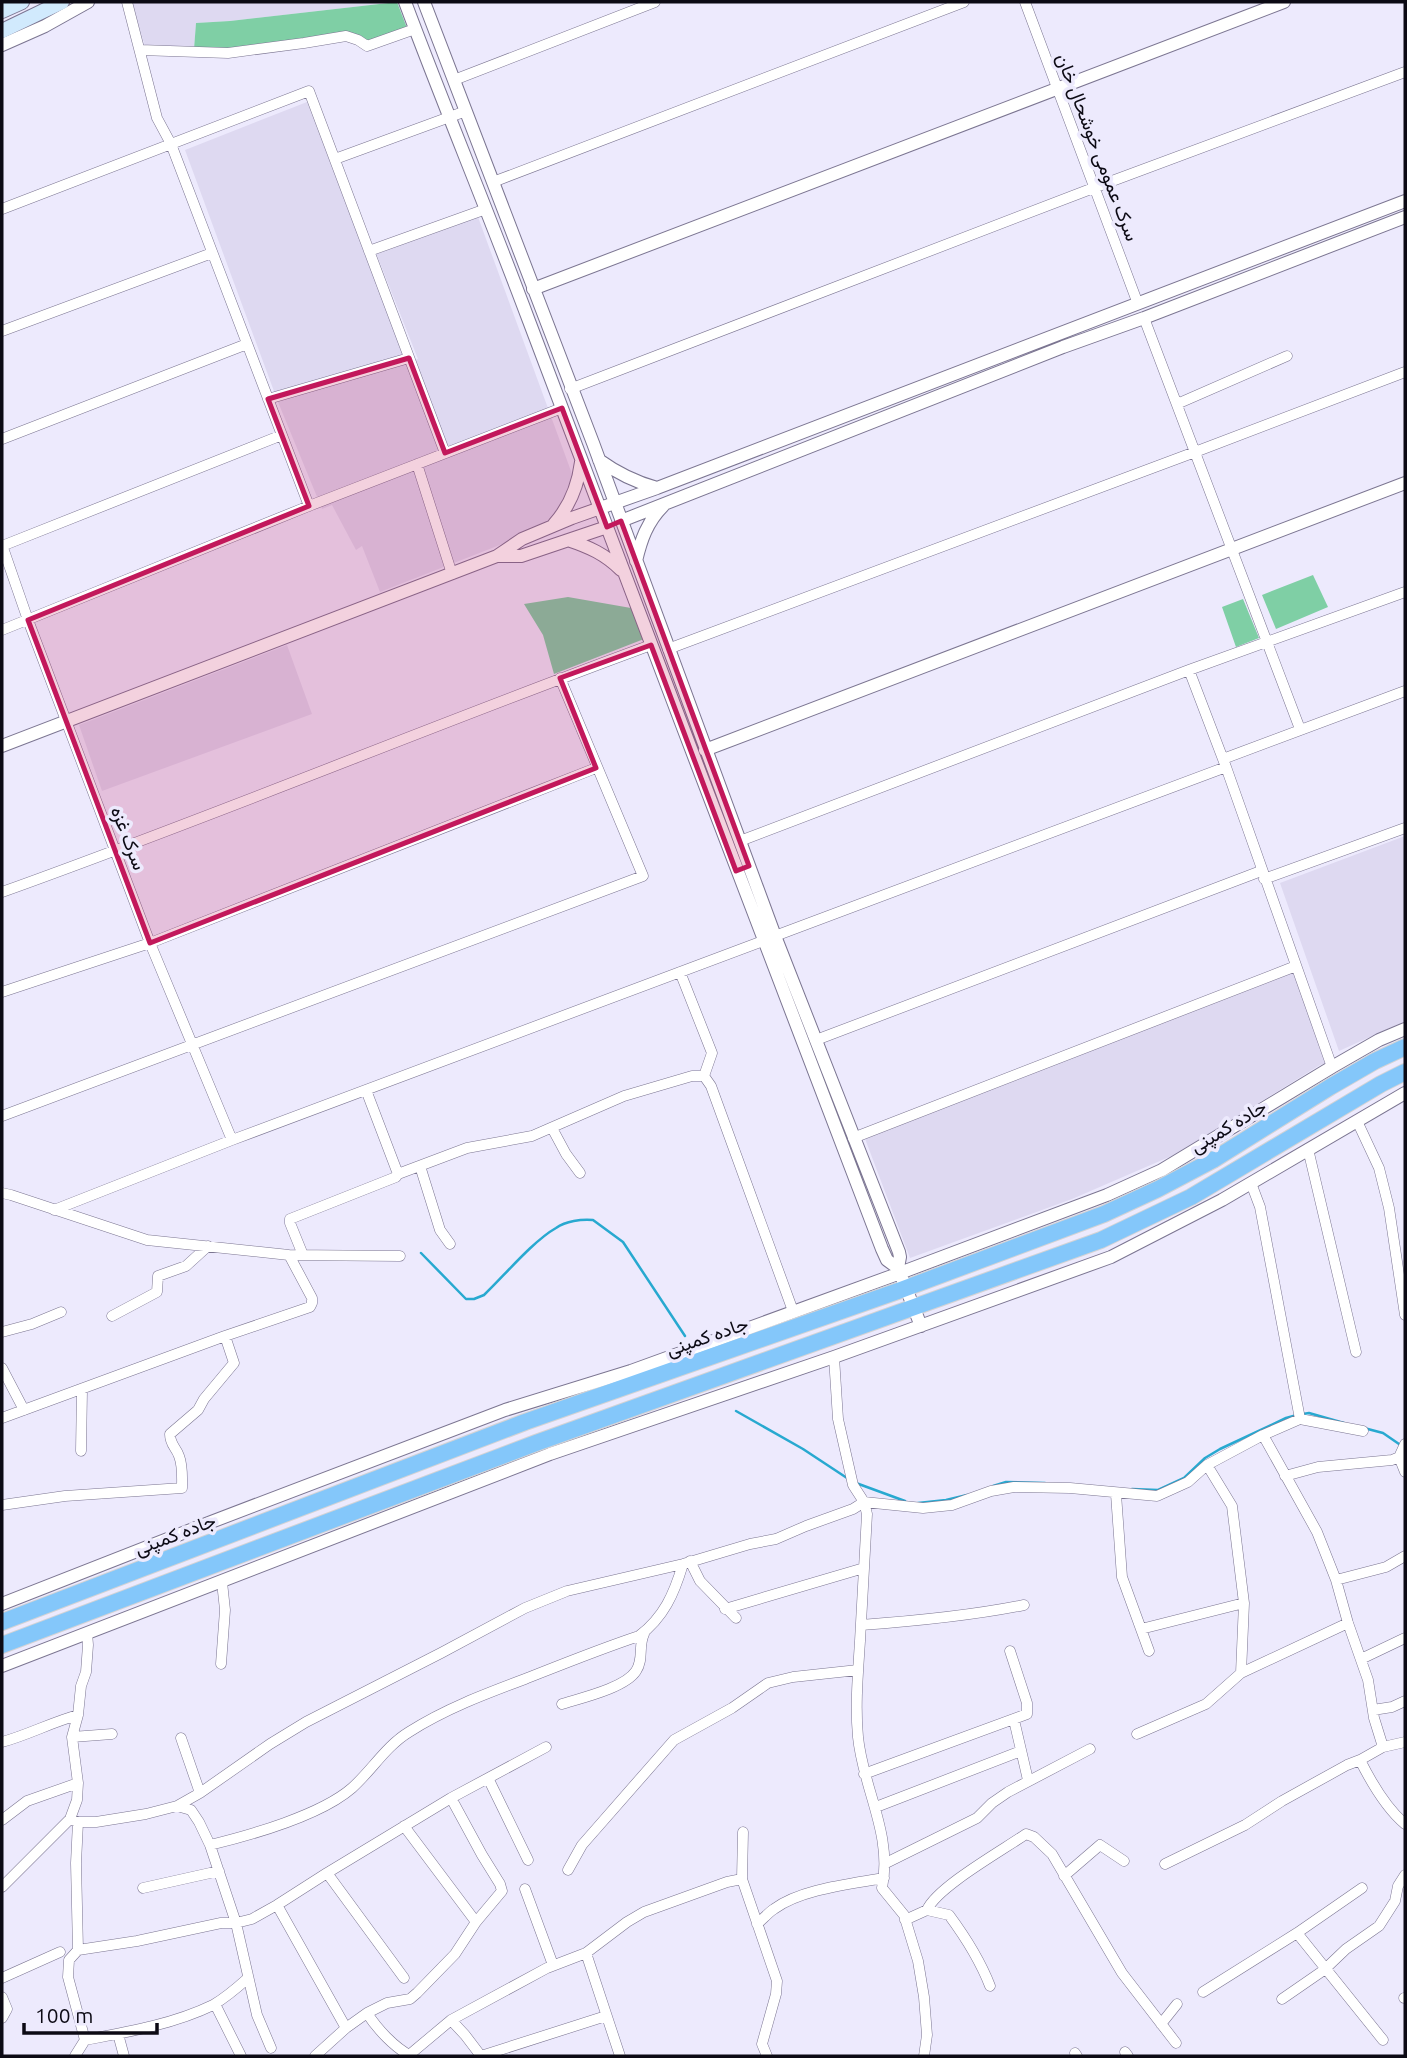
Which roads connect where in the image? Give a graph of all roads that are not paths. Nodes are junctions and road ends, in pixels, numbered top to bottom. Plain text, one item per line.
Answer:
1 (22, 2) edge
2 (62, 2) edge
3 (88, 2) edge
4 (127, 2) edge
5 (405, 2) edge
6 (424, 2) edge
7 (655, 2) edge
8 (964, 2) edge
9 (1025, 2) edge
10 (1284, 2) edge
11 (2, 11) edge
12 (415, 29) junction
13 (2, 31) edge
14 (2, 45) edge
15 (140, 50) junction
16 (1405, 72) edge
17 (453, 80) junction
18 (1057, 88) junction
19 (466, 111) junction
20 (449, 118) junction
21 (171, 144) junction
22 (479, 147) junction
23 (464, 154) junction
24 (335, 159) junction
25 (493, 182) junction
26 (1096, 187) junction
27 (1405, 201) edge
28 (2, 209) edge
29 (486, 209) junction
30 (1405, 217) edge
31 (369, 251) junction
32 (212, 253) junction
33 (1235, 267) junction
34 (1240, 280) junction
35 (533, 289) junction
36 (1138, 304) junction
37 (1144, 318) junction
38 (2, 331) edge
39 (1058, 334) junction
40 (247, 344) junction
41 (1063, 347) junction
42 (1287, 356) dead end
43 (409, 358) junction
44 (1405, 372) edge
45 (570, 389) junction
46 (268, 399) junction
47 (1177, 404) junction
48 (562, 408) junction
49 (282, 435) junction
50 (2, 439) edge
51 (445, 453) junction
52 (1195, 453) junction
53 (582, 458) junction
54 (599, 460) junction
55 (417, 464) junction
56 (1405, 483) edge
57 (657, 488) junction
58 (614, 503) junction
59 (665, 503) junction
60 (309, 506) junction
61 (600, 508) junction
62 (621, 522) junction
63 (551, 527) junction
64 (607, 527) junction
65 (567, 540) junction
66 (2, 546) edge
67 (1231, 548) junction
68 (496, 556) junction
69 (636, 563) junction
70 (452, 573) junction
71 (624, 573) junction
72 (1405, 592) edge
73 (28, 620) junction
74 (2, 630) edge
75 (1267, 642) junction
76 (651, 645) junction
77 (668, 649) junction
78 (1189, 670) junction
79 (560, 678) junction
80 (1405, 691) edge
81 (67, 721) junction
82 (1300, 729) junction
83 (2, 746) edge
84 (705, 750) junction
85 (1224, 763) junction
86 (596, 768) junction
87 (1405, 828) edge
88 (740, 841) junction
89 (116, 852) junction
90 (749, 866) junction
91 (736, 871) junction
92 (1263, 875) junction
93 (2, 892) edge
94 (769, 938) junction
95 (150, 943) junction
96 (1296, 966) junction
97 (680, 972) junction
98 (2, 992) edge
99 (799, 1015) junction
100 (1405, 1030) edge
101 (816, 1040) junction
102 (193, 1045) junction
103 (1405, 1047) edge
104 (1332, 1067) junction
105 (1405, 1072) edge
106 (704, 1076) junction
107 (366, 1090) junction
108 (1405, 1093) edge
109 (2, 1116) edge
110 (1357, 1121) junction
111 (552, 1128) junction
112 (853, 1138) junction
113 (232, 1140) junction
114 (1308, 1149) junction
115 (420, 1166) junction
116 (580, 1173) dead end
117 (398, 1174) junction
118 (1251, 1184) junction
119 (2, 1194) edge
120 (54, 1210) junction
121 (450, 1244) dead end
122 (208, 1246) junction
123 (289, 1255) junction
124 (303, 1255) junction
125 (400, 1256) dead end
126 (901, 1276) junction
127 (914, 1307) junction
128 (793, 1311) junction
129 (61, 1312) dead end
130 (1405, 1315) edge
131 (113, 1316) dead end
132 (921, 1326) junction
133 (2, 1332) edge
134 (225, 1336) junction
135 (1356, 1352) dead end
136 (834, 1357) junction
137 (2, 1368) edge
138 (82, 1390) junction
139 (24, 1410) junction
140 (2, 1418) edge
141 (1300, 1419) junction
142 (1363, 1431) dead end
143 (1263, 1435) junction
144 (1405, 1444) edge
145 (81, 1451) dead end
146 (1399, 1457) junction
147 (1207, 1465) junction
148 (1405, 1472) edge
149 (1285, 1476) junction
150 (1116, 1494) junction
151 (864, 1502) junction
152 (2, 1505) edge
153 (1405, 1556) edge
154 (686, 1562) junction
155 (864, 1568) junction
156 (1336, 1580) junction
157 (222, 1582) junction
158 (1244, 1603) junction
159 (2, 1604) edge
160 (1024, 1605) dead end
161 (725, 1609) junction
162 (736, 1618) dead end
163 (2, 1622) edge
164 (1348, 1623) junction
165 (861, 1625) junction
166 (1141, 1629) junction
167 (645, 1632) junction
168 (87, 1633) junction
169 (1405, 1638) edge
170 (2, 1645) edge
171 (1010, 1651) dead end
172 (1149, 1651) dead end
173 (1361, 1659) junction
174 (221, 1664) dead end
175 (2, 1666) edge
176 (858, 1670) junction
177 (1241, 1673) junction
178 (1405, 1701) edge
179 (562, 1704) dead end
180 (1373, 1710) junction
181 (78, 1715) junction
182 (1014, 1720) junction
183 (112, 1734) dead end
184 (1137, 1734) dead end
185 (72, 1737) junction
186 (181, 1738) dead end
187 (2, 1742) edge
188 (1405, 1742) edge
189 (546, 1747) dead end
190 (1383, 1747) junction
191 (1090, 1749) dead end
192 (1021, 1751) junction
193 (1360, 1760) junction
194 (864, 1774) junction
195 (488, 1778) junction
196 (1028, 1780) junction
197 (78, 1783) junction
198 (200, 1793) junction
199 (451, 1798) junction
200 (177, 1806) junction
201 (876, 1808) junction
202 (2, 1820) edge
203 (74, 1821) junction
204 (1405, 1824) edge
205 (404, 1826) junction
206 (743, 1832) dead end
207 (210, 1845) junction
208 (528, 1860) dead end
209 (1124, 1861) dead end
210 (886, 1863) junction
211 (1165, 1864) dead end
212 (568, 1870) dead end
213 (219, 1871) junction
214 (327, 1873) junction
215 (1405, 1875) edge
216 (1063, 1876) junction
217 (884, 1878) junction
218 (742, 1879) junction
219 (2, 1887) edge
220 (142, 1888) dead end
221 (1362, 1888) dead end
222 (526, 1889) dead end
223 (277, 1905) junction
224 (927, 1910) junction
225 (905, 1920) junction
226 (476, 1922) junction
227 (236, 1923) junction
228 (757, 1923) junction
229 (1297, 1933) junction
230 (78, 1950) junction
231 (60, 1952) dead end
232 (586, 1953) junction
233 (553, 1965) junction
234 (1325, 1967) junction
235 (2, 1978) edge
236 (248, 1978) junction
237 (404, 1978) dead end
238 (990, 1986) dead end
239 (1203, 1992) dead end
240 (2, 1997) edge
241 (1282, 1999) dead end
242 (215, 2004) junction
243 (1177, 2004) dead end
244 (367, 2013) junction
245 (606, 2016) junction
246 (2, 2018) edge
247 (451, 2020) junction
248 (1161, 2024) junction
249 (345, 2028) junction
250 (118, 2034) junction
251 (85, 2040) junction
252 (1383, 2040) dead end
253 (1176, 2043) dead end
254 (271, 2048) dead end
255 (75, 2056) edge
256 (124, 2056) edge
257 (241, 2056) edge
258 (315, 2056) edge
259 (409, 2056) edge
260 (620, 2056) edge
261 (767, 2056) edge
262 (924, 2056) edge

1 - 11 main road
2 - 13 main road
3 - 14 street
4 - 15 street
5 - 12 street
6 - 17 street
7 - 17 street
8 - 25 street
9 - 18 street, سرک عمومی خوشحال خان
10 - 18 street
12 - 15 street
12 - 20 street
15 - 21 street
16 - 26 street
17 - 19 street
18 - 26 street, سرک عمومی خوشحال خان
18 - 35 street
19 - 20 street
19 - 22 street
20 - 23 street
20 - 24 street
21 - 24 street
21 - 28 street
21 - 32 street
22 - 23 street
22 - 25 street
23 - 29 street
24 - 31 street
25 - 35 street
26 - 36 street, سرک عمومی خوشحال خان
26 - 45 street
27 - 33 street
29 - 31 street
29 - 48 street
30 - 34 street
31 - 43 street
32 - 38 street
32 - 40 street
33 - 34 street
33 - 36 street
34 - 37 street
35 - 45 street
36 - 39 street
37 - 41 street
37 - 47 street
39 - 41 street
39 - 57 street
40 - 46 street
40 - 50 street
41 - 59 street
42 - 47 street
43 - 46 street
43 - 51 street
44 - 52 street
45 - 54 street
46 - 49 street
47 - 52 street
48 - 51 street
48 - 53 street
49 - 60 street
49 - 66 street
51 - 55 street
52 - 67 street
52 - 77 street
53 - 61 street
53 - 63 street
54 - 57 street
54 - 58 street
55 - 60 street
55 - 70 street
56 - 67 street
57 - 58 street
58 - 61 street
58 - 62 street
59 - 62 street
59 - 69 street
60 - 73 street
61 - 63 street
61 - 64 street
62 - 64 street
62 - 69 street
63 - 68 street
64 - 65 street
64 - 71 street
65 - 68 street
65 - 71 street
66 - 73 street, سرک غزه
67 - 75 street
67 - 84 street
68 - 70 street
69 - 77 street
70 - 81 street
71 - 76 street
72 - 75 street
73 - 74 street
73 - 81 street, سرک غزه
75 - 78 street
75 - 82 street
76 - 79 street
76 - 91 street
77 - 84 street
78 - 85 street
78 - 88 street
79 - 86 street
79 - 89 street
80 - 82 street
81 - 83 street
81 - 89 street, سرک غزه
82 - 85 street
84 - 88 street
85 - 92 street
85 - 94 street
86 - 95 street
86 - 102 street
87 - 92 street
88 - 90 street
89 - 93 street
89 - 95 street, سرک غزه
90 - 91 street
90 - 94 street
91 - 94 street
92 - 96 street
92 - 101 street
94 - 97 street
94 - 99 street
95 - 98 street
95 - 102 street, سرک غزه
96 - 104 street
96 - 112 street
97 - 106 street
97 - 107 street
99 - 101 street
99 - 126 street
100 - 104 street
101 - 112 street
102 - 109 street
102 - 113 street, سرک غزه
103 - 126 highway, جاده کمپنی
104 - 126 street
105 - 127 highway
106 - 111 street
106 - 128 street
107 - 113 street
107 - 117 street
108 - 110 street
110 - 114 street
110 - 130 street
111 - 115 street
111 - 116 street
112 - 126 street
113 - 120 street
114 - 118 street
114 - 135 street
115 - 117 street
115 - 121 street
117 - 124 street
118 - 132 street
118 - 141 street
119 - 120 street
120 - 122 street
122 - 123 street
122 - 131 street
123 - 124 street
123 - 134 street
124 - 125 street
126 - 127 street
126 - 128 street
126 - 163 highway, جاده کمپنی
127 - 132 street
127 - 170 highway
128 - 159 street
129 - 133 street
132 - 136 street
134 - 138 street
134 - 152 street
136 - 151 street
136 - 157 street
137 - 139 street
138 - 139 street
138 - 145 street
139 - 140 street
141 - 142 street
141 - 143 street
143 - 147 street
143 - 149 street
144 - 146 street
146 - 148 street
146 - 149 street
147 - 150 street
147 - 158 street
149 - 156 street
150 - 151 street
150 - 166 street
151 - 154 street
151 - 155 street
153 - 156 street
154 - 161 street
154 - 167 street
154 - 198 street
155 - 161 street
155 - 165 street
156 - 164 street
157 - 168 street
157 - 174 street
158 - 166 street
158 - 177 street
160 - 165 street
161 - 162 street
164 - 173 street
164 - 177 street
165 - 176 street
166 - 172 street
167 - 179 street
167 - 207 street
168 - 175 street
168 - 181 street
169 - 173 street
171 - 182 street
173 - 180 street
176 - 194 street
176 - 212 street
177 - 184 street
178 - 180 street
180 - 190 street
181 - 185 street
181 - 187 street
182 - 192 street
182 - 194 street
183 - 185 street
185 - 197 street
186 - 198 street
188 - 190 street
189 - 195 street
190 - 193 street
191 - 196 street
192 - 196 street
192 - 201 street
193 - 204 street
193 - 211 street
194 - 201 street
195 - 199 street
195 - 208 street
196 - 210 street
197 - 202 street
197 - 203 street
198 - 200 street
199 - 205 street
199 - 226 street
200 - 203 street
200 - 207 street
201 - 210 street
203 - 219 street
203 - 230 street
205 - 214 street
205 - 226 street
206 - 218 street
207 - 213 street
209 - 216 street
210 - 217 street
213 - 220 street
213 - 227 street
214 - 223 street
214 - 237 street
215 - 234 street
216 - 224 street
216 - 248 street
217 - 225 street
217 - 228 street
218 - 228 street
218 - 232 street
221 - 229 street
222 - 233 street
223 - 227 street
223 - 249 street
224 - 225 street
224 - 238 street
225 - 262 street
226 - 244 street
227 - 230 street
227 - 236 street
228 - 261 street
229 - 234 street
229 - 239 street
230 - 251 street
231 - 235 street
232 - 233 street
232 - 245 street
233 - 247 street
234 - 241 street
234 - 252 street
236 - 242 street
236 - 254 street
240 - 246 street
242 - 250 street
242 - 257 street
243 - 248 street
244 - 249 street
244 - 259 street
245 - 247 street
245 - 260 street
247 - 259 street
248 - 253 street
249 - 258 street
250 - 251 street
250 - 256 street
251 - 255 street

